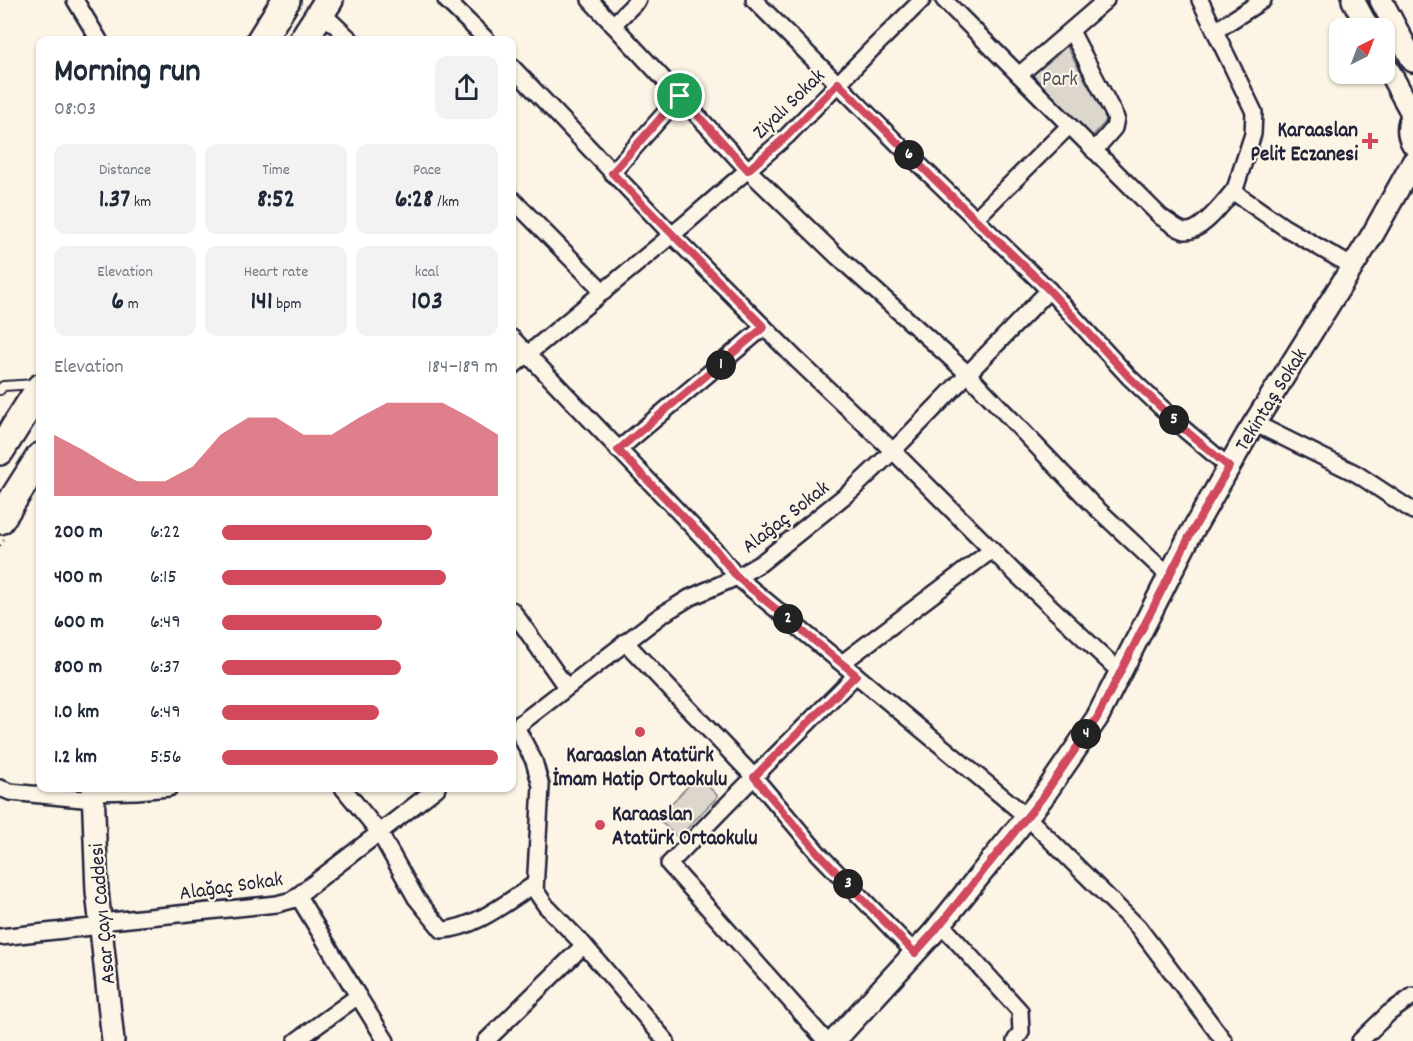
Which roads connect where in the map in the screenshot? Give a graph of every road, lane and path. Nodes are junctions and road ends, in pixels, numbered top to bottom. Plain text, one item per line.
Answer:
1 (75, 0) edge
2 (286, 0) edge
3 (446, 0) edge
4 (590, 0) edge
5 (638, 0) edge
6 (754, 0) edge
7 (922, 0) edge
8 (944, 0) edge
9 (1106, 0) edge
10 (1200, 0) edge
11 (1263, 0) edge
12 (1353, 0) edge
13 (1381, 0) edge
14 (325, 6) edge
15 (1363, 18) edge
16 (613, 24) junction
17 (1071, 31) junction
18 (1215, 31) junction
19 (97, 36) edge
20 (264, 36) edge
21 (306, 36) edge
22 (348, 36) edge
23 (483, 36) edge
24 (1413, 61) edge
25 (516, 71) edge
26 (1019, 75) junction
27 (1395, 82) edge
28 (838, 83) junction
29 (680, 96) junction
30 (1413, 115) edge
31 (1069, 126) junction
32 (1413, 144) edge
33 (1094, 151) junction
34 (1413, 162) edge
35 (748, 170) junction
36 (612, 173) junction
37 (1235, 189) junction
38 (516, 203) edge
39 (975, 219) junction
40 (672, 235) junction
41 (1353, 267) junction
42 (1049, 290) junction
43 (603, 292) junction
44 (764, 327) junction
45 (516, 342) edge
46 (528, 354) junction
47 (516, 364) edge
48 (967, 373) junction
49 (36, 384) edge
50 (0, 390) edge
51 (36, 394) edge
52 (1254, 423) junction
53 (618, 450) junction
54 (893, 451) junction
55 (0, 452) edge
56 (36, 463) edge
57 (1229, 467) junction
58 (1413, 511) edge
59 (0, 520) edge
60 (992, 550) junction
61 (1169, 576) junction
62 (737, 577) junction
63 (516, 616) edge
64 (625, 642) junction
65 (842, 663) junction
66 (1121, 673) junction
67 (856, 675) junction
68 (567, 687) junction
69 (516, 726) edge
70 (516, 731) edge
71 (754, 777) junction
72 (0, 788) edge
73 (115, 792) edge
74 (346, 792) edge
75 (432, 792) edge
76 (93, 793) edge
77 (1027, 817) junction
78 (379, 832) junction
79 (535, 884) junction
80 (298, 896) junction
81 (100, 924) junction
82 (940, 924) junction
83 (0, 937) edge
84 (584, 945) junction
85 (915, 953) junction
86 (358, 996) junction
87 (1413, 996) edge
88 (113, 1041) edge
89 (296, 1041) edge
90 (386, 1041) edge
91 (486, 1041) edge
92 (666, 1041) edge
93 (826, 1041) edge
94 (834, 1041) edge
95 (1015, 1041) edge
96 (1224, 1041) edge
97 (1360, 1041) edge

1 - 19 street
2 - 20 highway
3 - 23 street
4 - 16 street
5 - 16 street
6 - 28 street
7 - 28 street, Ziyalı Sokak
8 - 26 street
9 - 17 street
10 - 18 street
11 - 18 street
12 - 15 street
13 - 24 street
14 - 21 highway
14 - 22 street
16 - 29 street
17 - 26 street
17 - 33 street
18 - 37 street
25 - 36 street
26 - 31 street
27 - 30 street
28 - 35 street, Ziyalı Sokak
28 - 39 street
29 - 35 street
29 - 36 street
30 - 32 street
31 - 33 street
31 - 39 street
33 - 37 street
34 - 41 street, Tekintaş Sokak
35 - 40 street, Ziyalı Sokak
35 - 48 street
36 - 40 street
37 - 41 street
38 - 43 street
39 - 42 street
40 - 43 street, Ziyalı Sokak
40 - 44 street
41 - 52 street, Tekintaş Sokak
42 - 48 street, Alağaç Sokak
42 - 57 street
43 - 46 street, Ziyalı Sokak
44 - 53 street
44 - 54 street
45 - 46 street
46 - 47 street, Ziyalı Sokak
46 - 53 street
48 - 54 street, Alağaç Sokak
48 - 61 street
49 - 50 lane
51 - 55 highway
52 - 57 street, Tekintaş Sokak
52 - 58 street
53 - 62 street
54 - 60 street
54 - 62 street, Alağaç Sokak
56 - 59 highway
57 - 61 street, Tekintaş Sokak
60 - 65 street
60 - 66 street
61 - 66 street, Tekintaş Sokak
62 - 64 street, Alağaç Sokak
62 - 65 street
63 - 68 street
64 - 68 street, Alağaç Sokak
64 - 71 street
65 - 67 street
66 - 77 street, Tekintaş Sokak
67 - 71 street
67 - 77 street
68 - 69 street, Alağaç Sokak
70 - 79 street
71 - 85 street
71 - 93 street
72 - 76 street
73 - 76 street
74 - 78 street
75 - 78 street, Alağaç Sokak
76 - 81 street, Asar Çayı Caddesi
77 - 82 street, Tekintaş Sokak
77 - 96 street
78 - 79 street
78 - 80 street, Alağaç Sokak
79 - 84 street
80 - 81 street, Alağaç Sokak
80 - 86 street
81 - 83 street, Alağaç Sokak
81 - 88 street, Asar Çayı Caddesi
82 - 85 street, Tekintaş Sokak
82 - 95 street
84 - 91 street
84 - 92 street
85 - 94 street, Tekintaş Sokak
86 - 89 street
86 - 90 street
87 - 97 street

